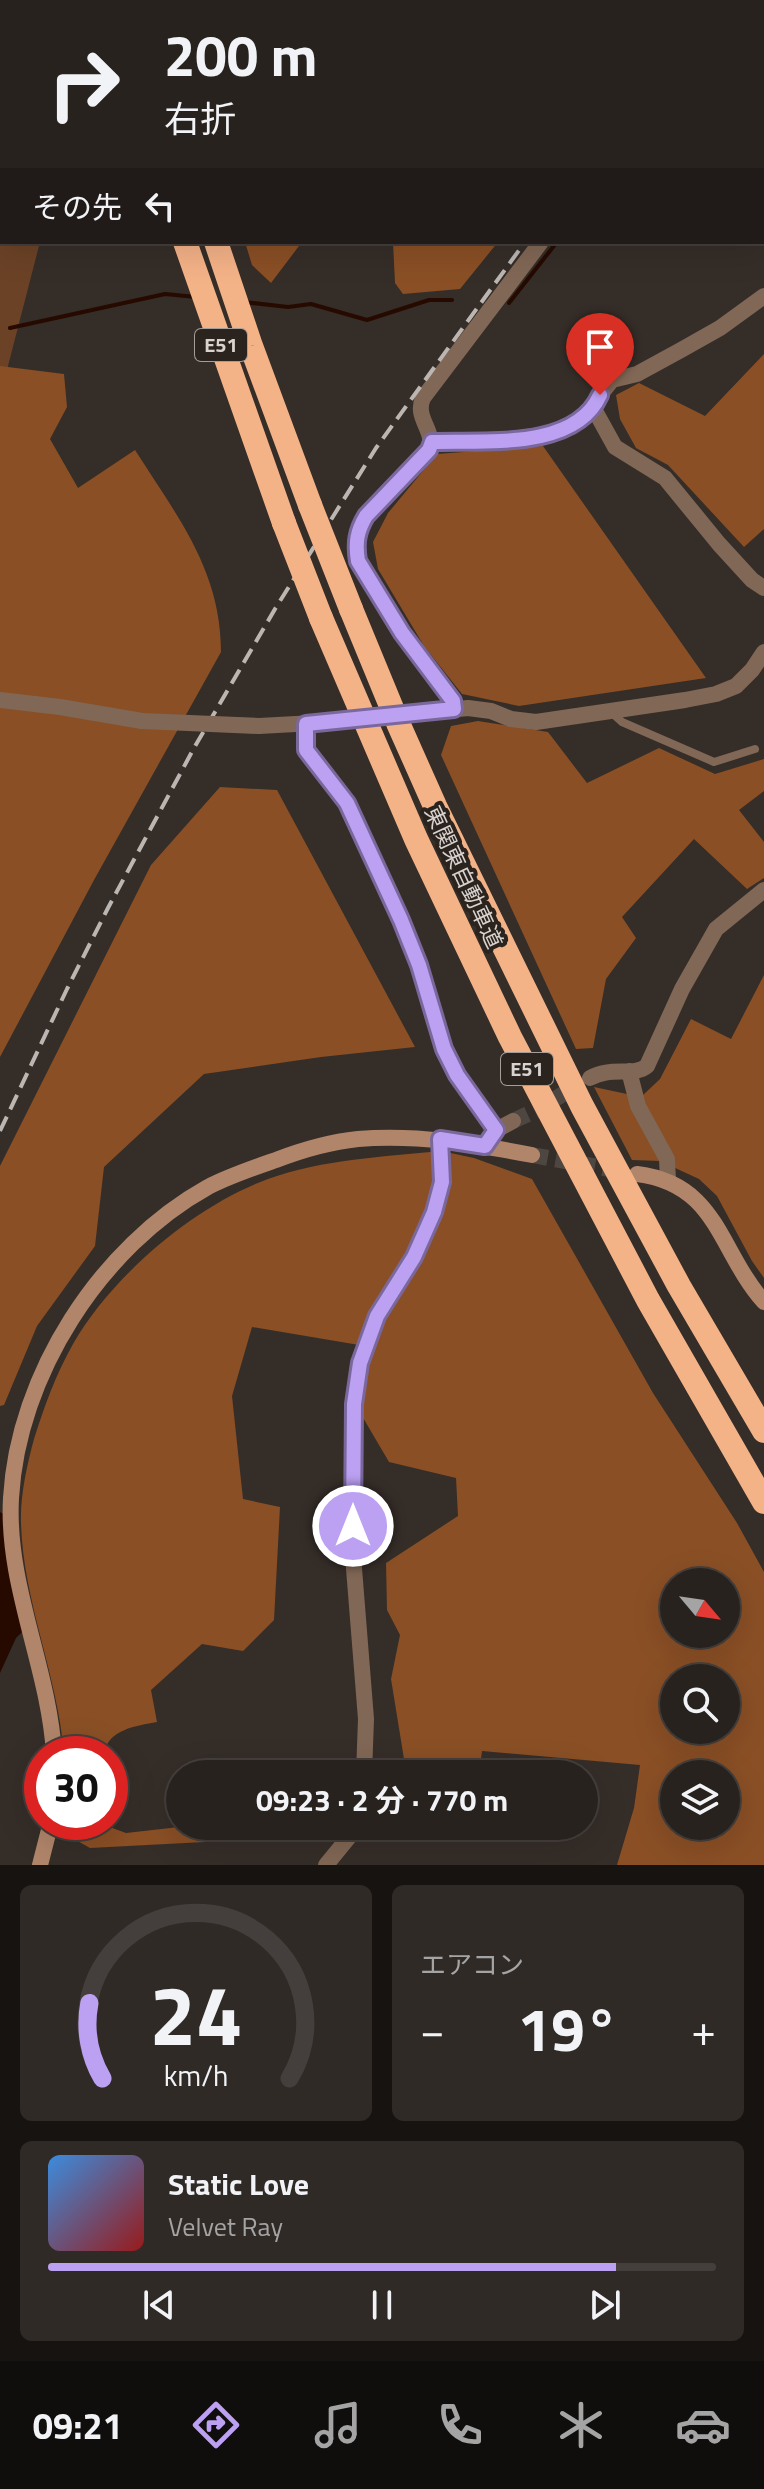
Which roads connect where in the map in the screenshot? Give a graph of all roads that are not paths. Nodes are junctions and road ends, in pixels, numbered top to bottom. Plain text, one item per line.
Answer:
1 (186, 244) edge
2 (217, 244) edge
3 (539, 244) edge
4 (764, 296) edge
5 (594, 409) junction
6 (432, 442) junction
7 (764, 588) edge
8 (764, 652) edge
9 (0, 700) edge
10 (451, 710) junction
11 (610, 711) junction
12 (311, 723) junction
13 (755, 749) dead end
14 (764, 890) edge
15 (629, 1071) junction
16 (590, 1078) tunnel mouth
17 (513, 1121) tunnel mouth
18 (496, 1130) junction
19 (440, 1139) junction
20 (485, 1146) junction
21 (532, 1155) tunnel mouth
22 (637, 1174) tunnel mouth
23 (668, 1181) junction
24 (764, 1302) edge
25 (733, 1380) junction
26 (764, 1425) edge
27 (764, 1431) edge
28 (764, 1502) edge
29 (53, 1736) edge
30 (365, 1760) edge
31 (46, 1840) edge
32 (347, 1840) edge
33 (40, 1865) edge
34 (326, 1865) edge

1 - 28 highway, 東関東自動車道 / E51, bridge
2 - 25 highway, 東関東自動車道 / E51, bridge
3 - 6 street
4 - 5 street
5 - 6 street
5 - 7 street
6 - 10 street
8 - 11 street
9 - 12 street, bridge
10 - 11 street
10 - 12 street, bridge
11 - 13 lane
12 - 18 street
14 - 15 street
15 - 16 street
15 - 23 street
17 - 18 street
18 - 20 street
19 - 20 street
19 - 29 street
19 - 30 street
20 - 21 street
22 - 23 street
23 - 24 street
25 - 26 highway
25 - 27 highway, 東関東自動車道 / E51
31 - 33 street
32 - 34 street

